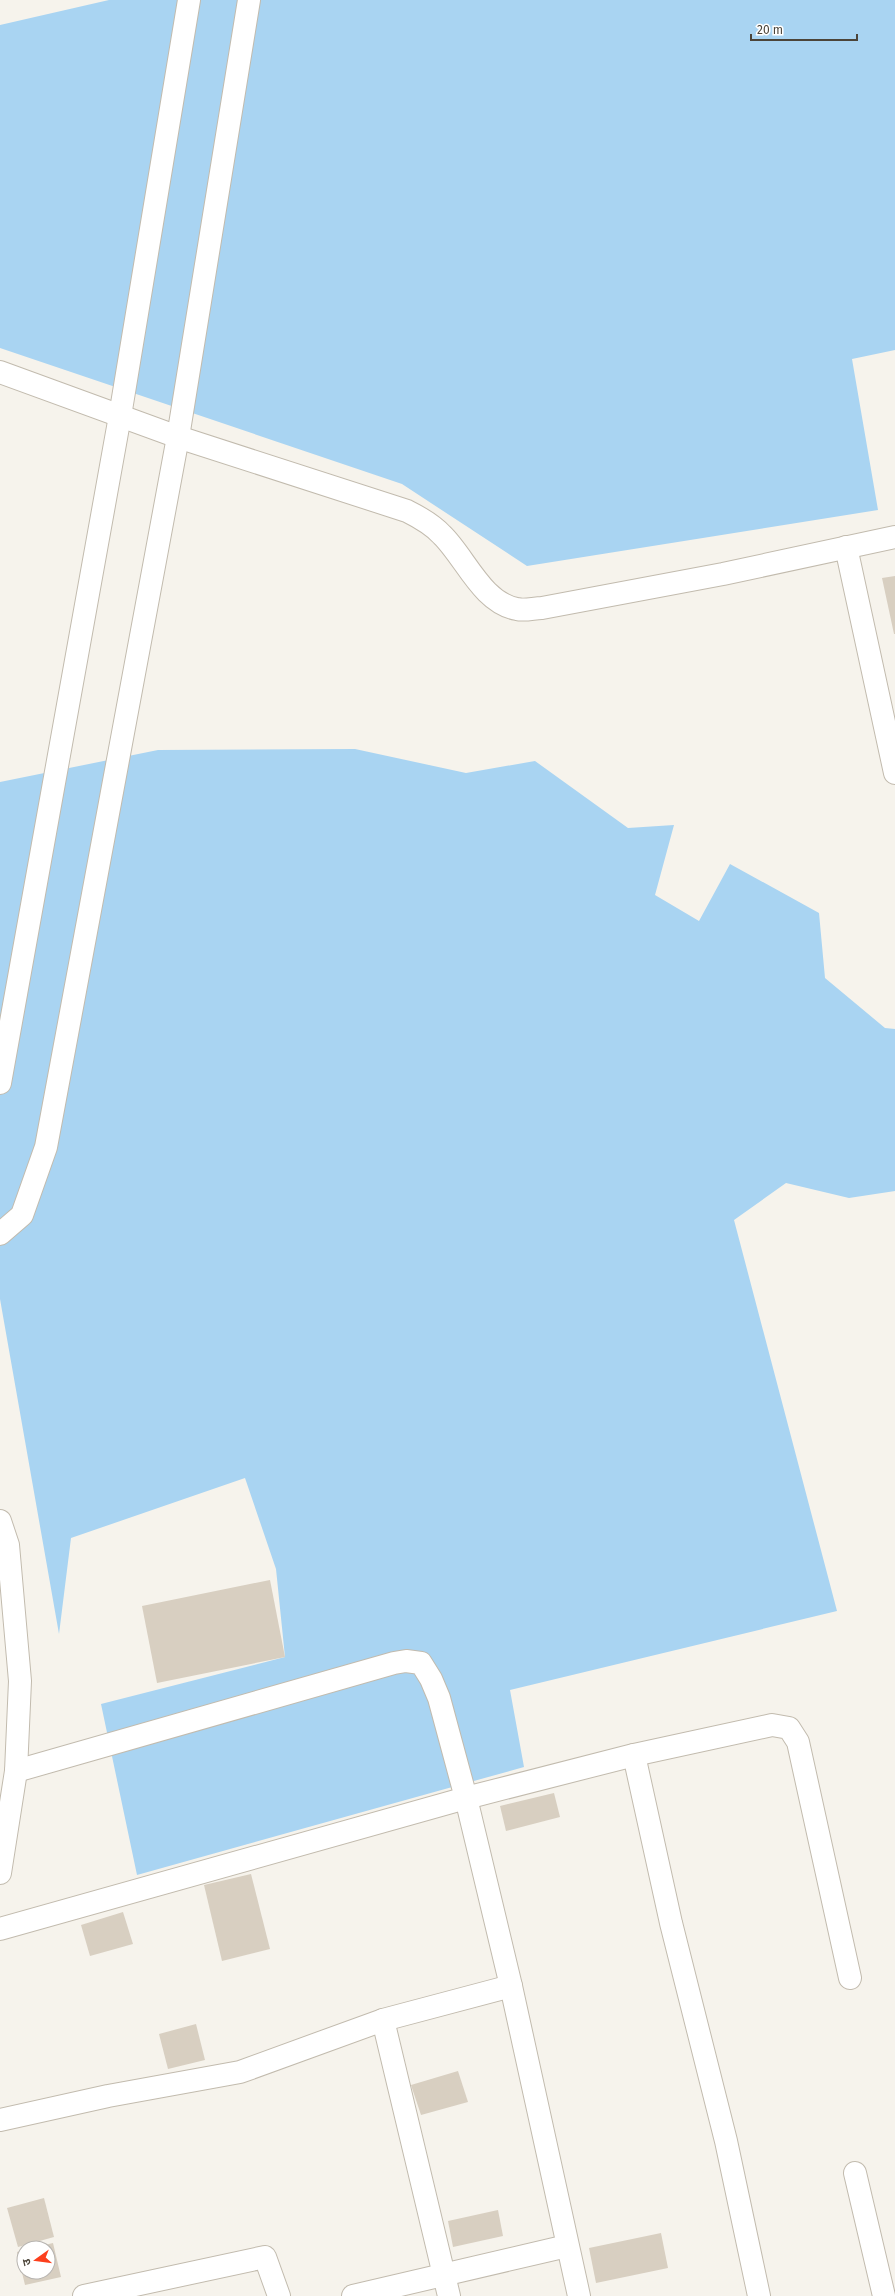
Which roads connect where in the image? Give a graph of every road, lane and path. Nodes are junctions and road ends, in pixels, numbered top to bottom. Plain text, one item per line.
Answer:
1 (189, 0) edge
2 (249, 0) edge
3 (0, 372) edge
4 (120, 416) junction
5 (178, 437) junction
6 (895, 537) edge
7 (846, 548) junction
8 (895, 773) edge
9 (0, 1083) edge
10 (0, 1234) edge
11 (0, 1522) edge
12 (634, 1755) junction
13 (16, 1771) junction
14 (466, 1798) junction
15 (0, 1873) edge
16 (0, 1930) edge
17 (850, 1978) dead end
18 (511, 1986) junction
19 (383, 2020) junction
20 (0, 2120) edge
21 (855, 2173) dead end
22 (567, 2246) junction
23 (445, 2274) junction
24 (84, 2296) edge
25 (279, 2296) edge
26 (354, 2296) edge
27 (449, 2296) edge
28 (579, 2296) edge
29 (759, 2296) edge
30 (884, 2296) edge

1 - 4 street
2 - 5 street
3 - 4 street
4 - 5 street
4 - 9 street
5 - 7 street
5 - 10 street
6 - 7 street
7 - 8 street
11 - 13 street
12 - 14 street
12 - 17 street
12 - 29 street
13 - 14 street
13 - 15 street
14 - 16 street
14 - 18 street
18 - 19 street
18 - 22 street
19 - 20 street
19 - 23 street
21 - 30 street
22 - 23 street
22 - 28 street
23 - 26 street
23 - 27 street
24 - 25 street

